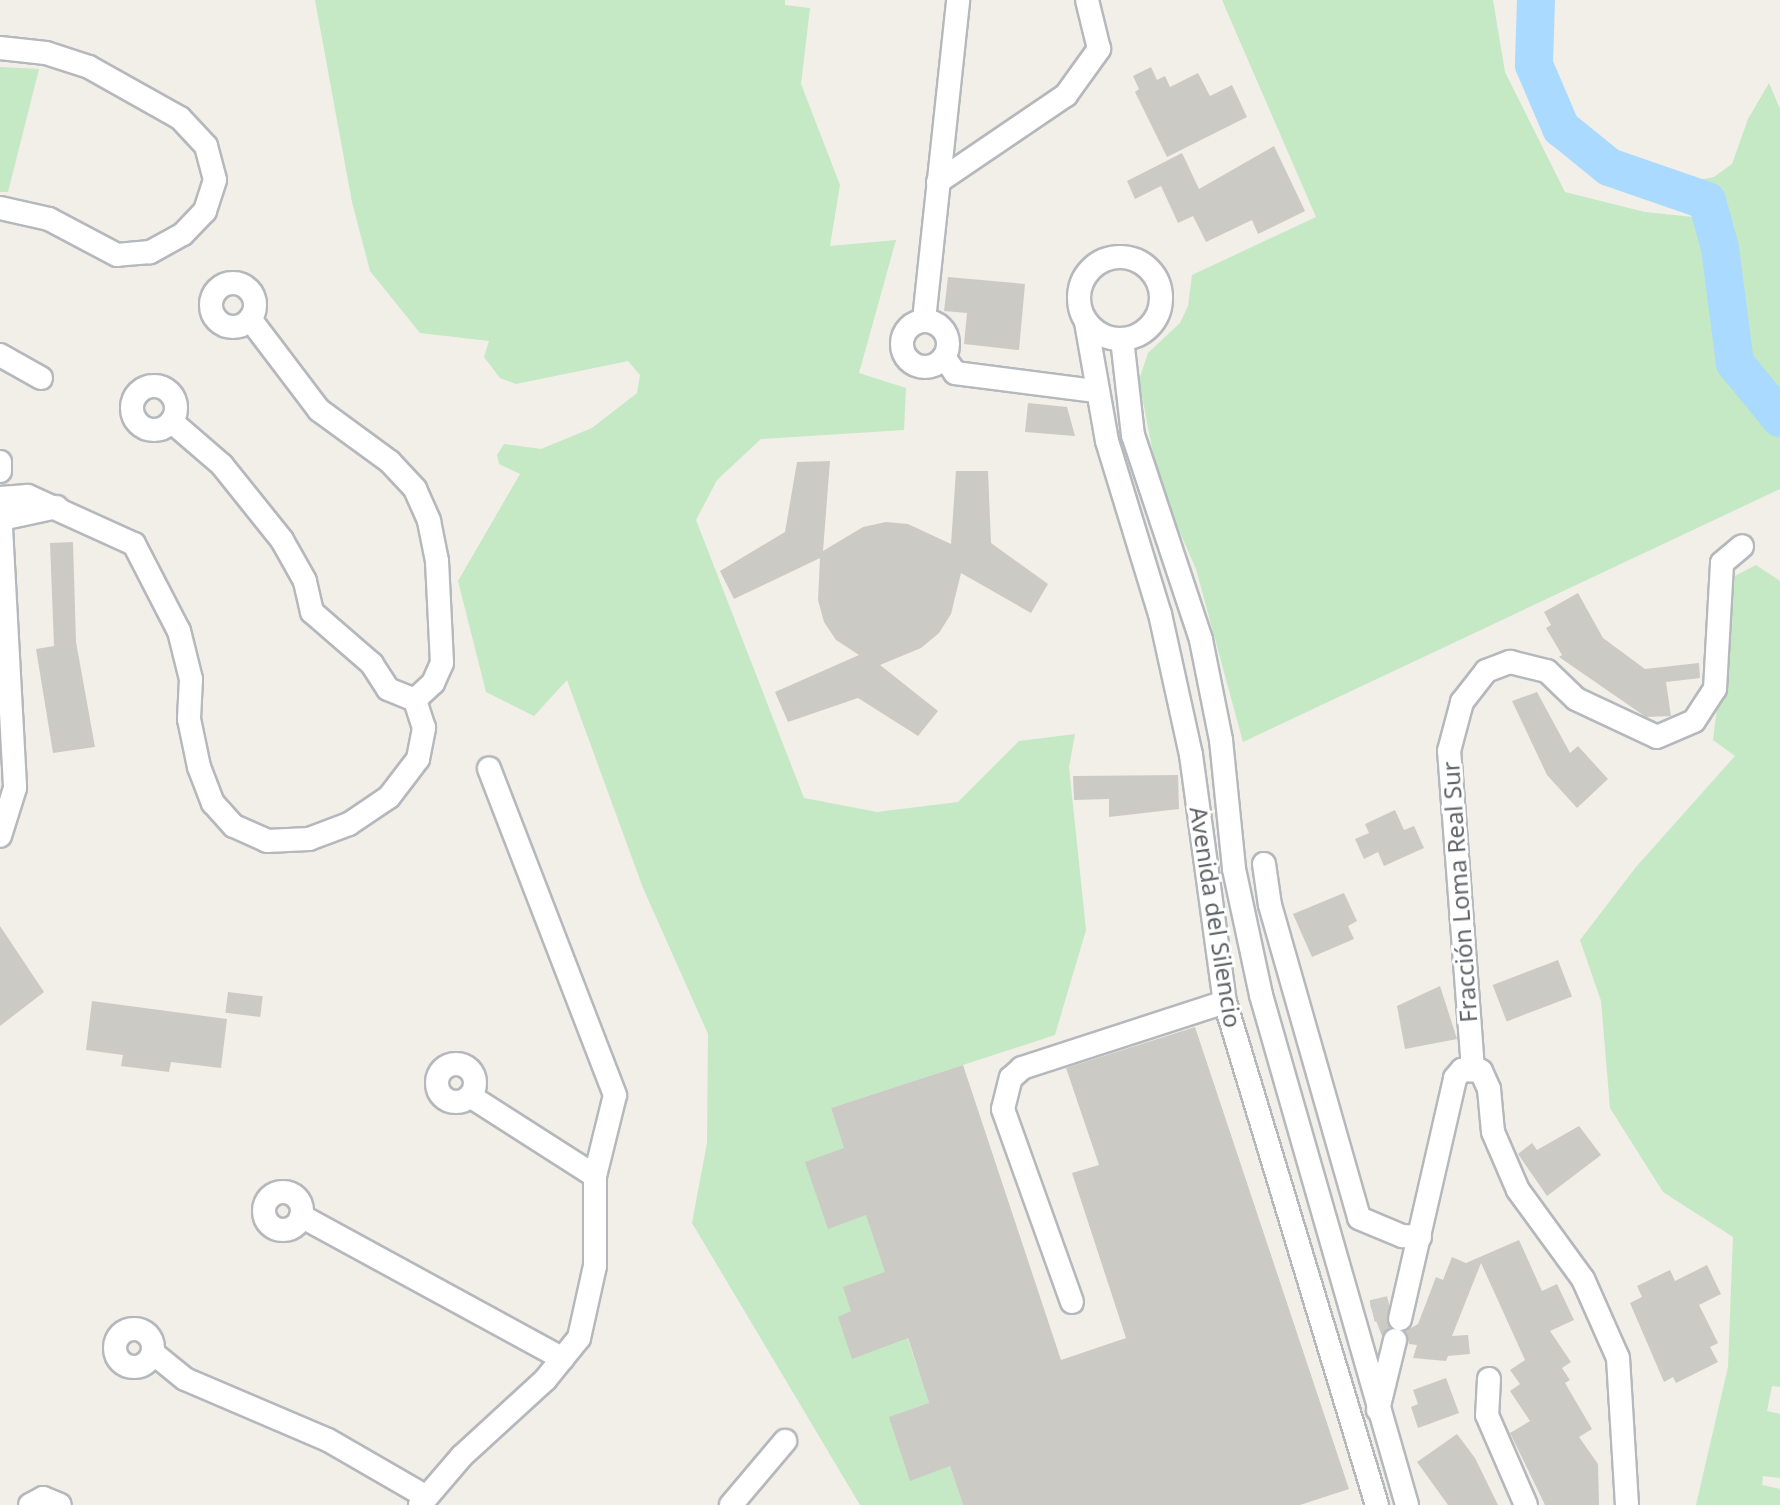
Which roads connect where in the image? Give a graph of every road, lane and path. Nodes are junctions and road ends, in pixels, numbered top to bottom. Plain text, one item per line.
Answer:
1 (958, 0) edge
2 (1087, 0) edge
3 (0, 48) edge
4 (938, 182) junction
5 (0, 208) edge
6 (250, 319) dead end
7 (924, 320) junction
8 (1086, 322) junction
9 (1122, 339) junction
10 (0, 355) edge
11 (944, 357) junction
12 (41, 378) dead end
13 (1096, 391) junction
14 (172, 422) dead end
15 (0, 462) edge
16 (0, 471) edge
17 (0, 498) edge
18 (57, 507) junction
19 (0, 509) edge
20 (1, 519) edge
21 (1742, 546) dead end
22 (415, 700) junction
23 (489, 769) dead end
24 (0, 836) edge
25 (1264, 864) dead end
26 (1225, 1002) junction
27 (1473, 1069) junction
28 (1285, 1077) junction
29 (1249, 1085) junction
30 (470, 1096) dead end
31 (595, 1176) junction
32 (301, 1216) dead end
33 (1420, 1237) junction
34 (1072, 1302) dead end
35 (1385, 1316) junction
36 (153, 1353) dead end
37 (563, 1359) junction
38 (1489, 1379) dead end
39 (1377, 1416) junction
40 (785, 1441) dead end
41 (422, 1501) edge
42 (30, 1505) edge
43 (60, 1505) edge
44 (731, 1505) edge
45 (1377, 1505) edge
46 (1407, 1505) edge
47 (1526, 1505) edge
48 (1627, 1505) edge

1 - 4 street
2 - 4 street
3 - 5 street
4 - 7 street
6 - 22 street
7 - 11 street
7 - 11 street
8 - 9 street
8 - 9 street, Avenida del Silencio
8 - 13 street, Avenida del Silencio
9 - 28 street, Avenida del Silencio
10 - 12 street
11 - 13 street
13 - 26 street, Avenida del Silencio
14 - 22 street
15 - 16 street
17 - 18 street
18 - 20 street
18 - 22 street
19 - 20 street
20 - 24 street
21 - 27 street, Fracción Loma Real Sur
23 - 31 street
25 - 33 street
26 - 29 street, Avenida del Silencio
26 - 34 street
27 - 33 street
27 - 48 street, Fracción Loma Real Sur
28 - 29 street
28 - 35 street, Avenida del Silencio
29 - 45 street, Avenida del Silencio
30 - 31 street
31 - 37 street
32 - 37 street
33 - 35 street
35 - 39 street, Avenida del Silencio
35 - 39 street
36 - 41 street
37 - 41 street
38 - 47 street
39 - 46 street, Avenida del Silencio
40 - 44 street
42 - 43 street

